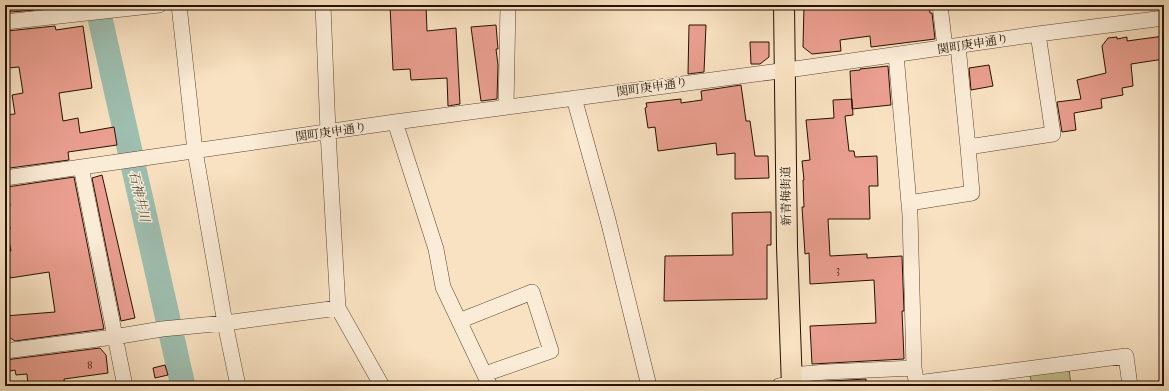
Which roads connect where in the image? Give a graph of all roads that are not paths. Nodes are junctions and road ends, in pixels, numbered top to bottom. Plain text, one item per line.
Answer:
1 (159, 5) edge
2 (180, 5) edge
3 (323, 5) edge
4 (508, 5) edge
5 (784, 5) edge
6 (940, 5) edge
7 (1164, 18) edge
8 (5, 22) edge
9 (1038, 34) junction
10 (952, 47) junction
11 (896, 56) junction
12 (784, 71) junction
13 (574, 98) junction
14 (506, 107) junction
15 (395, 122) junction
16 (328, 132) junction
17 (968, 147) junction
18 (195, 151) junction
19 (81, 167) junction
20 (5, 178) edge
21 (909, 203) junction
22 (338, 308) junction
23 (459, 320) junction
24 (225, 323) junction
25 (114, 337) junction
26 (5, 351) edge
27 (914, 368) junction
28 (488, 380) edge
29 (788, 383) edge
30 (917, 384) edge
31 (125, 386) edge
32 (238, 386) edge
33 (382, 386) edge
34 (649, 386) edge
35 (1130, 386) edge

1 - 8 street
2 - 18 street
3 - 16 street
4 - 14 street
5 - 12 main road, 新青梅街道
6 - 10 street
7 - 9 street, 関町庚申通り
9 - 10 street, 関町庚申通り
9 - 17 street
10 - 11 street, 関町庚申通り
10 - 17 street
11 - 12 street, 関町庚申通り
11 - 21 street
12 - 13 street, 関町庚申通り
12 - 29 main road, 新青梅街道
13 - 14 street, 関町庚申通り
13 - 34 street
14 - 15 street, 関町庚申通り
15 - 16 street, 関町庚申通り
15 - 23 street
16 - 18 street, 関町庚申通り
16 - 22 street
17 - 21 street
18 - 19 street, 関町庚申通り
18 - 24 street
19 - 20 street
19 - 25 street
21 - 27 street
22 - 24 street
22 - 33 street
23 - 28 street
23 - 28 street
24 - 25 street
24 - 32 street
25 - 26 street
25 - 31 street
27 - 29 street
27 - 30 street
30 - 35 street

